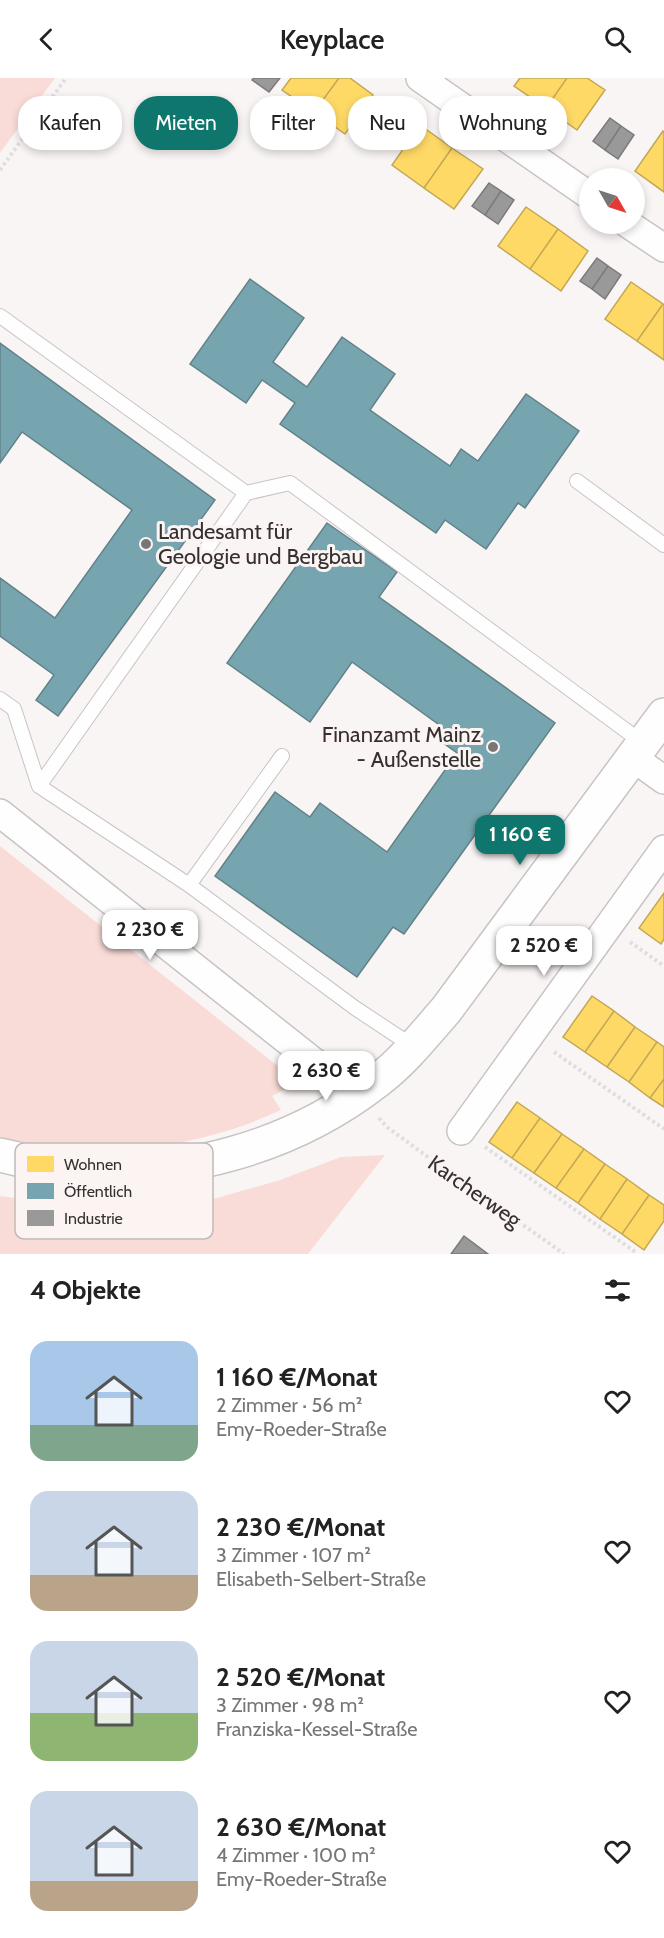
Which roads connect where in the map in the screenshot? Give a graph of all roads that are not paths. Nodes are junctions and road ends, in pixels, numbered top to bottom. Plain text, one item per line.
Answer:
1 (420, 78) edge
2 (579, 188) edge
3 (643, 234) edge
4 (664, 248) edge
5 (0, 316) edge
6 (577, 481) dead end
7 (246, 493) junction
8 (664, 545) edge
9 (0, 699) edge
10 (664, 715) edge
11 (638, 750) junction
12 (282, 756) dead end
13 (664, 780) edge
14 (39, 786) junction
15 (0, 813) edge
16 (664, 849) edge
17 (189, 885) junction
18 (414, 1047) junction
19 (355, 1098) junction
20 (461, 1131) road end
21 (0, 1155) edge
22 (15, 1158) edge
23 (213, 1158) edge

1 - 2 street
3 - 4 street
5 - 7 lane
6 - 8 lane
7 - 11 lane
7 - 14 lane
9 - 14 lane
10 - 11 street
11 - 13 street
11 - 18 street
12 - 17 lane
14 - 17 lane
15 - 19 street
16 - 20 street
17 - 18 lane
18 - 19 street
19 - 23 street
21 - 22 street

